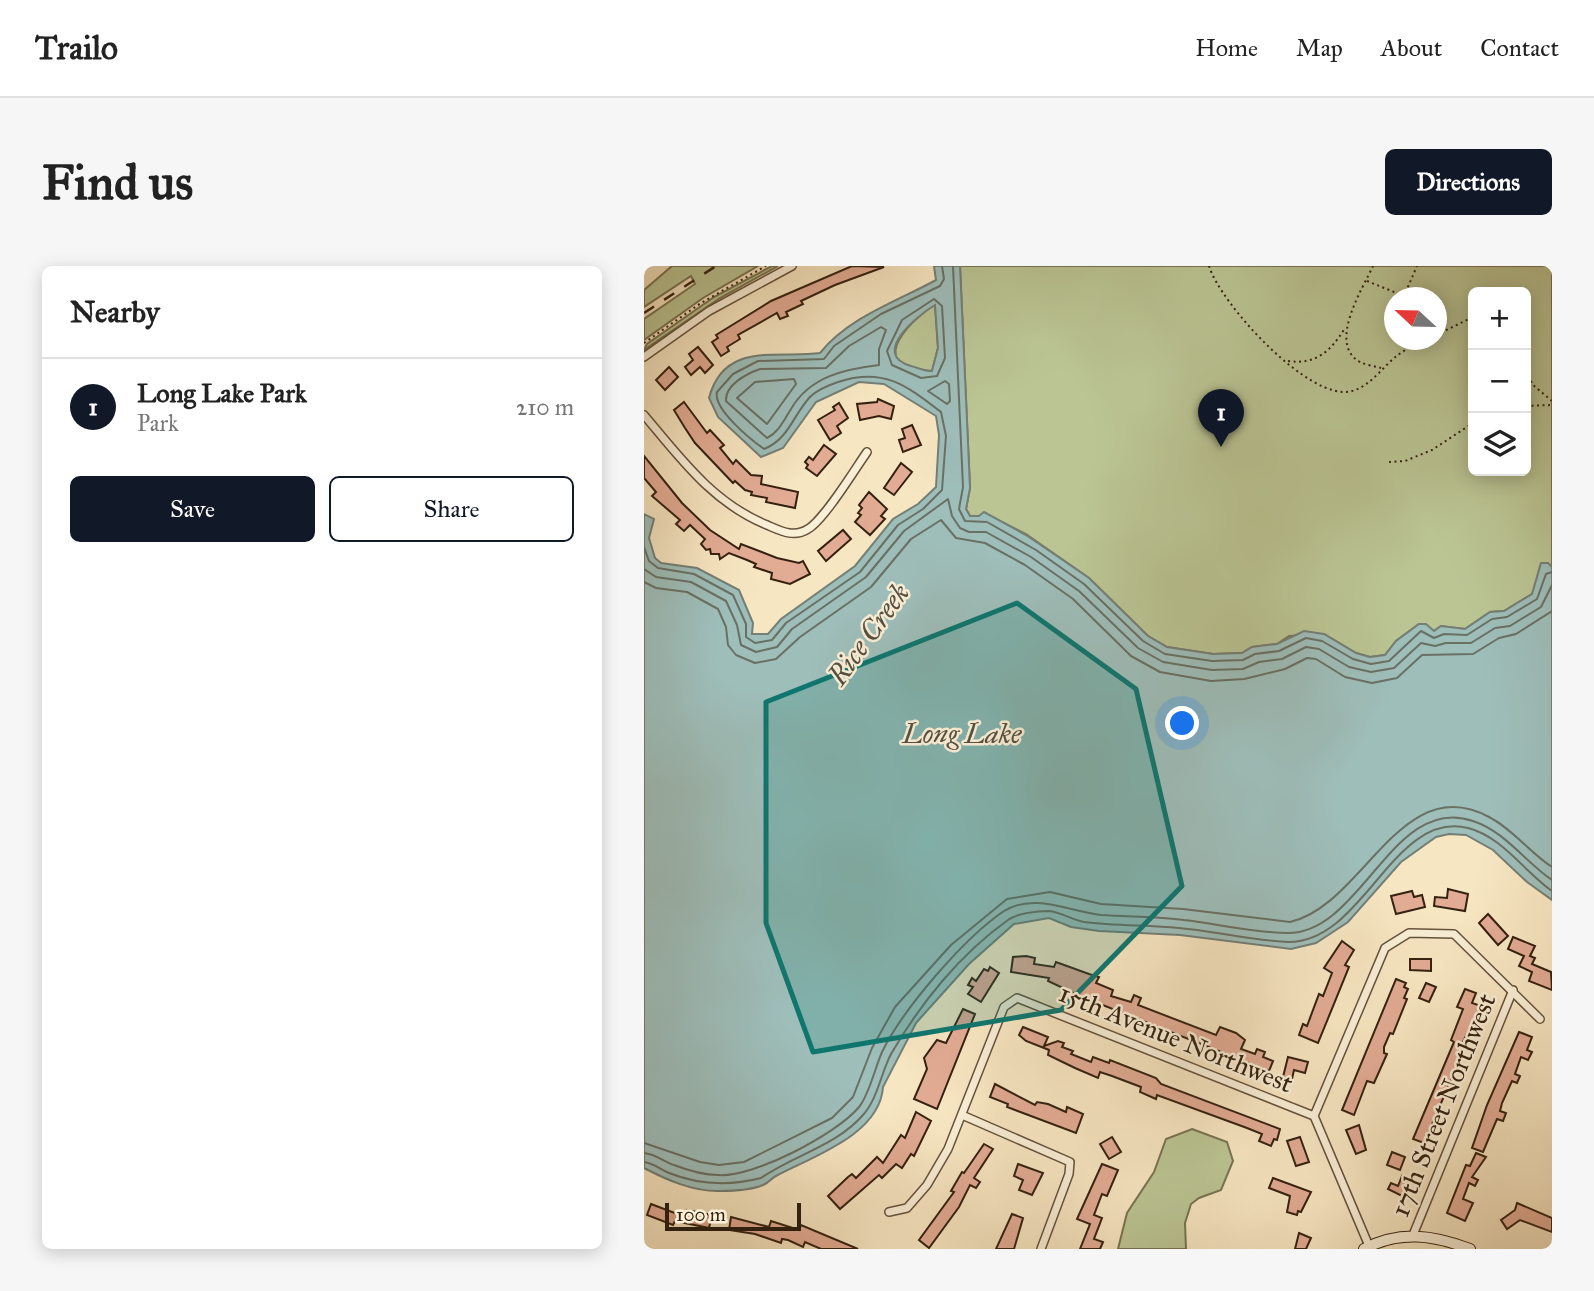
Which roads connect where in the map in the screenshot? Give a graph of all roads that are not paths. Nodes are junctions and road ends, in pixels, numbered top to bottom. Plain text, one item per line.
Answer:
1 (792, 266) edge
2 (644, 357) edge
3 (644, 415) edge
4 (867, 452) dead end
5 (1513, 990) junction
6 (1540, 1019) dead end
7 (962, 1115) junction
8 (1314, 1116) junction
9 (889, 1212) dead end
10 (1413, 1235) junction
11 (1366, 1248) edge
12 (1041, 1249) edge
13 (1470, 1249) edge

1 - 2 street
3 - 4 street
5 - 6 street
5 - 8 street
5 - 10 street, 17th Street Northwest
7 - 8 street, 15th Avenue Northwest
7 - 9 street
7 - 12 street
8 - 11 street
10 - 11 street
10 - 13 street

